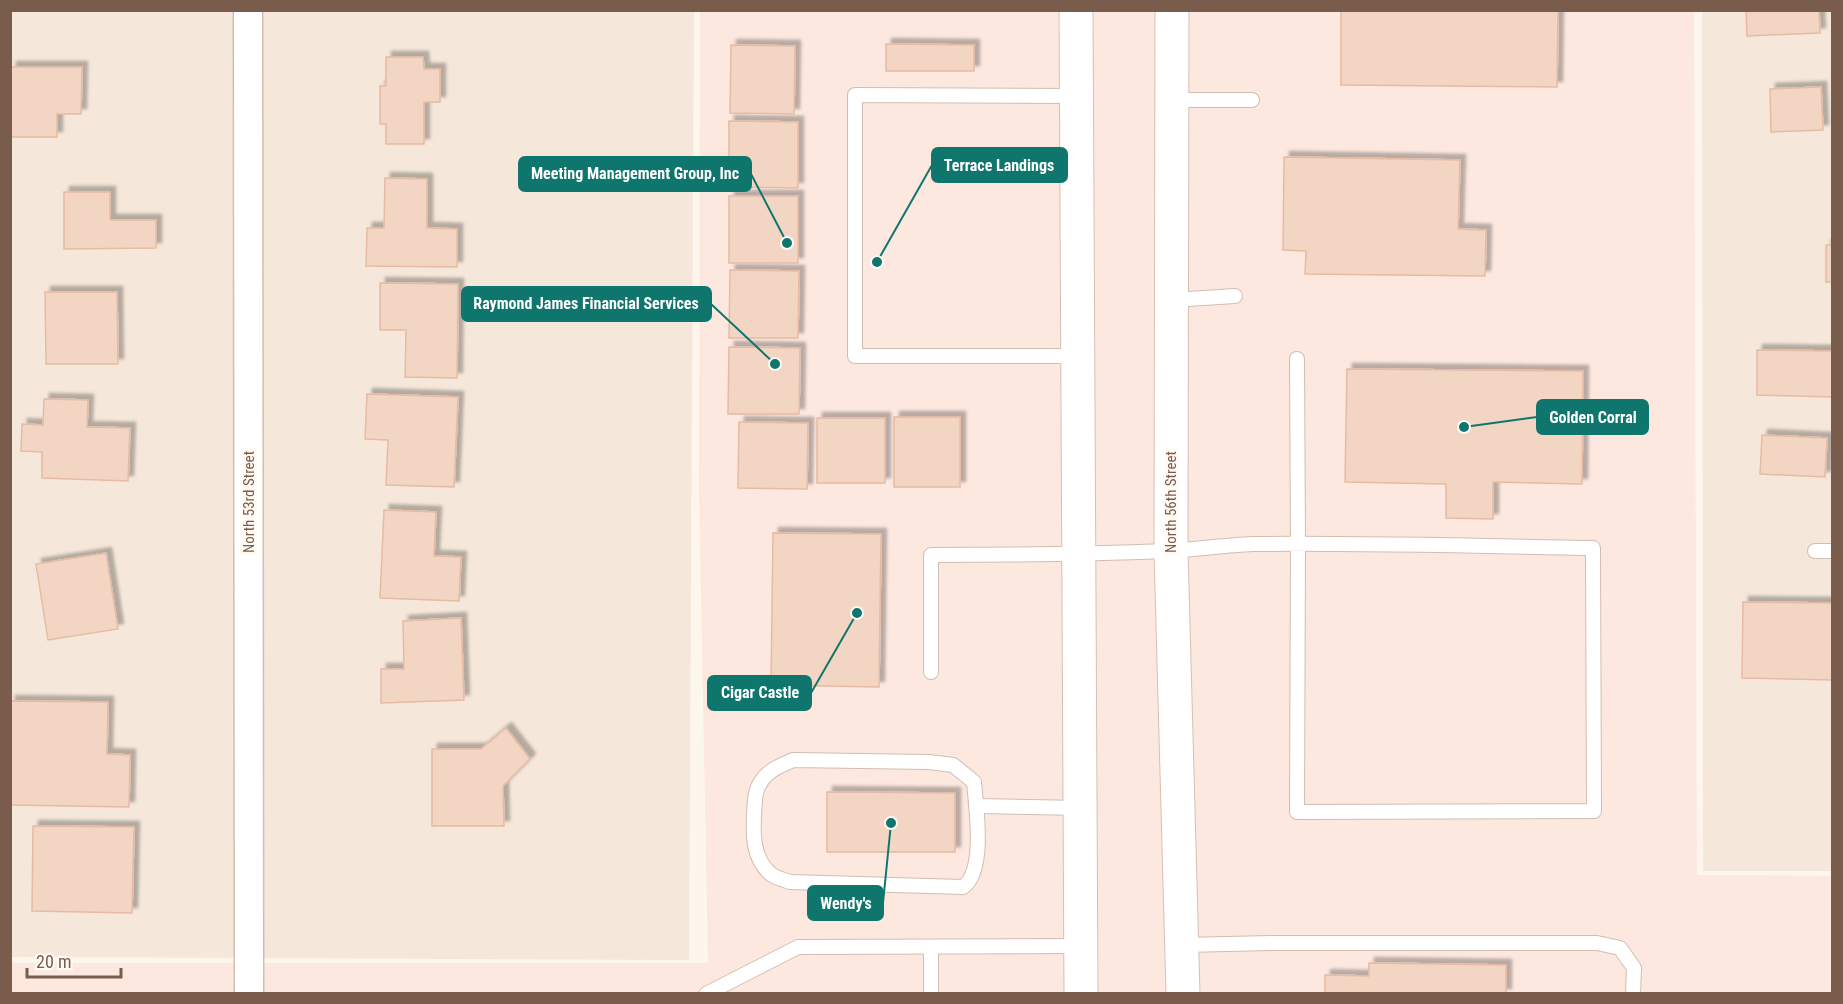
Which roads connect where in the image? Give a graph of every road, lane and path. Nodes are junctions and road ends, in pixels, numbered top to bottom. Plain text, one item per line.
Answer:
1 (248, 10) edge
2 (1076, 10) edge
3 (1172, 10) edge
4 (1076, 96) junction
5 (1172, 100) junction
6 (1252, 100) dead end
7 (1235, 296) dead end
8 (1171, 300) junction
9 (1076, 356) junction
10 (1297, 359) dead end
11 (1298, 545) junction
12 (1171, 551) junction
13 (1815, 551) dead end
14 (1833, 551) edge
15 (1080, 554) junction
16 (931, 672) dead end
17 (976, 806) junction
18 (1080, 808) junction
19 (1183, 945) junction
20 (1081, 946) junction
21 (931, 947) junction
22 (249, 982) edge
23 (706, 993) edge
24 (931, 993) edge
25 (1080, 993) edge
26 (1183, 993) edge
27 (1633, 993) edge

1 - 22 street, North 53rd Street
2 - 4 main road
3 - 5 main road, North 56th Street
4 - 9 main road
4 - 9 lane
5 - 6 lane
5 - 8 main road, North 56th Street
7 - 8 lane
8 - 12 main road, North 56th Street
9 - 15 main road
10 - 11 lane
11 - 11 lane
11 - 12 lane
12 - 15 lane
12 - 19 main road, North 56th Street
13 - 14 lane
15 - 16 lane
15 - 18 main road
17 - 17 lane
17 - 18 lane
18 - 20 main road
19 - 26 main road, North 56th Street
19 - 27 lane
20 - 21 lane
20 - 25 main road
21 - 23 lane
21 - 24 lane

